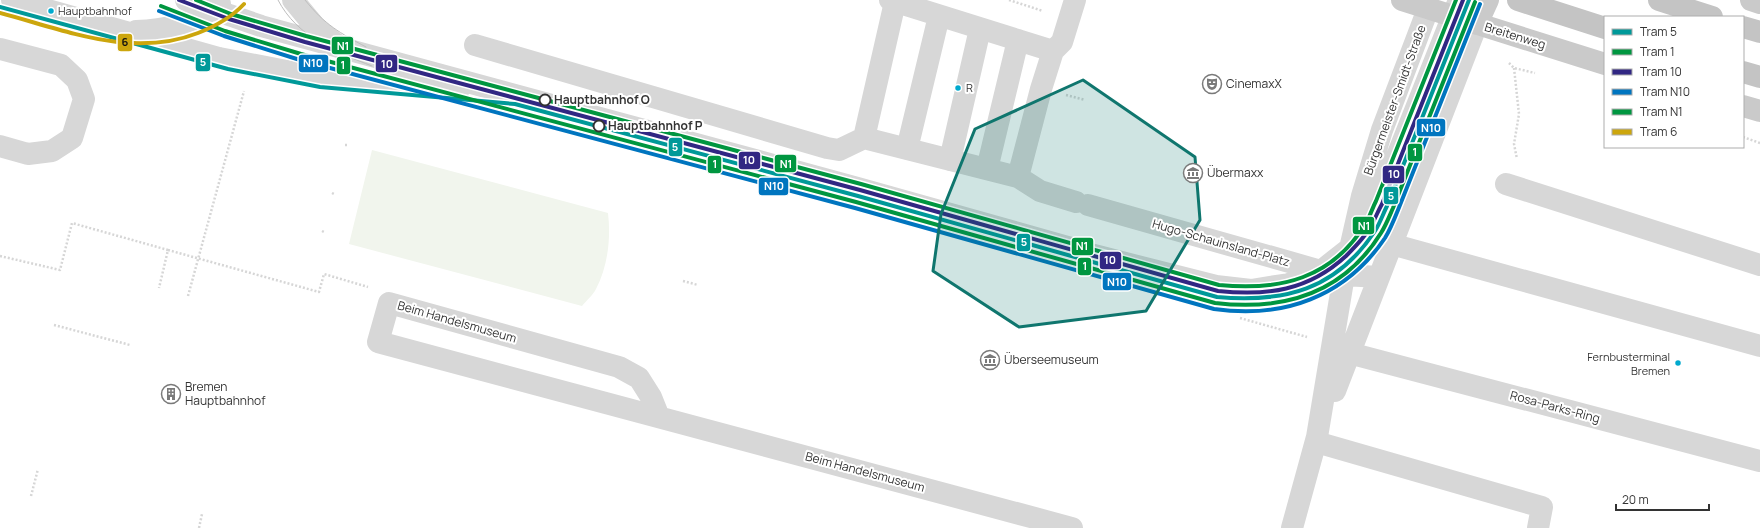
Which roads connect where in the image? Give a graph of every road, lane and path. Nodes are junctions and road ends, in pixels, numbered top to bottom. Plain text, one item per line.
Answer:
1 (12, 0) edge
2 (186, 0) edge
3 (293, 0) edge
4 (1009, 0) edge
5 (1402, 0) edge
6 (1488, 0) edge
7 (1518, 0) edge
8 (1659, 0) edge
9 (1751, 0) edge
10 (893, 1) edge
11 (1760, 3) edge
12 (1430, 4) edge
13 (220, 5) edge
14 (1459, 5) edge
15 (1072, 9) edge
16 (939, 16) junction
17 (1709, 16) edge
18 (1477, 24) junction
19 (1744, 27) edge
20 (1604, 28) edge
21 (980, 29) junction
22 (123, 31) junction
23 (1760, 32) edge
24 (1018, 40) junction
25 (475, 45) dead end
26 (340, 47) junction
27 (0, 49) edge
28 (1053, 51) junction
29 (1604, 64) edge
30 (1514, 68) dead end
31 (1744, 72) edge
32 (1760, 77) edge
33 (245, 87) dead end
34 (498, 90) junction
35 (1744, 106) edge
36 (1760, 111) edge
37 (1441, 119) junction
38 (1744, 137) edge
39 (864, 138) junction
40 (1760, 143) edge
41 (0, 146) edge
42 (907, 149) junction
43 (950, 160) junction
44 (987, 169) junction
45 (1018, 177) junction
46 (1516, 187) joint
47 (1374, 214) junction
48 (1391, 244) junction
49 (1350, 248) junction
50 (168, 250) junction
51 (0, 256) edge
52 (198, 259) junction
53 (1760, 265) edge
54 (1321, 271) junction
55 (1344, 276) junction
56 (1379, 276) junction
57 (683, 281) dead end
58 (698, 285) dead end
59 (158, 288) dead end
60 (188, 296) dead end
61 (389, 303) junction
62 (54, 325) dead end
63 (130, 345) dead end
64 (1760, 346) edge
65 (1349, 353) junction
66 (659, 417) junction
67 (1317, 440) junction
68 (1760, 461) edge
69 (38, 469) dead end
70 (31, 496) dead end
71 (202, 514) dead end
72 (198, 528) edge
73 (1072, 528) edge
74 (1292, 528) edge
75 (1538, 528) edge

1 - 22 street
2 - 13 street
3 - 26 street
4 - 15 path
5 - 12 main road, Breitenweg
6 - 18 main road, Bürgermeister-Smidt-Straße
7 - 20 highway
8 - 17 highway
9 - 11 main road
10 - 16 street
10 - 39 street
12 - 14 main road, Breitenweg
12 - 49 street, Bürgermeister-Smidt-Straße
13 - 22 street
13 - 26 street
14 - 18 main road, Breitenweg
14 - 47 street
15 - 28 street
16 - 21 street
16 - 42 street
18 - 29 main road, Breitenweg
18 - 37 street, Bürgermeister-Smidt-Straße
19 - 23 highway
21 - 24 street
21 - 43 street
22 - 34 street
24 - 28 street
24 - 44 street
25 - 39 street
26 - 34 street
27 - 41 street
28 - 45 street
30 - 46 path
31 - 32 highway
33 - 52 path
34 - 54 street
35 - 36 main road
37 - 47 street, Bürgermeister-Smidt-Straße
37 - 48 street, Bürgermeister-Smidt-Straße
38 - 40 path
39 - 42 street, Hugo-Schauinsland-Platz
42 - 43 street, Hugo-Schauinsland-Platz
43 - 44 street, Hugo-Schauinsland-Platz
44 - 45 street, Hugo-Schauinsland-Platz
45 - 54 street, Hugo-Schauinsland-Platz
46 - 53 street
47 - 49 street
48 - 56 street, Bürgermeister-Smidt-Straße
48 - 64 street
49 - 54 street
49 - 55 street, Bürgermeister-Smidt-Straße
50 - 51 path
50 - 52 path
50 - 59 path
52 - 60 path
52 - 61 path
54 - 55 street, Hugo-Schauinsland-Platz
55 - 56 street, Hugo-Schauinsland-Platz
55 - 67 street, Bürgermeister-Smidt-Straße
56 - 65 street, Bürgermeister-Smidt-Straße
57 - 58 path
61 - 66 street, Beim Handelsmuseum
61 - 66 street, Beim Handelsmuseum
62 - 63 path
65 - 67 street, Bürgermeister-Smidt-Straße
65 - 68 street, Rosa-Parks-Ring
66 - 73 street, Beim Handelsmuseum
67 - 74 street, Bürgermeister-Smidt-Straße
67 - 75 street
69 - 70 path
71 - 72 path

